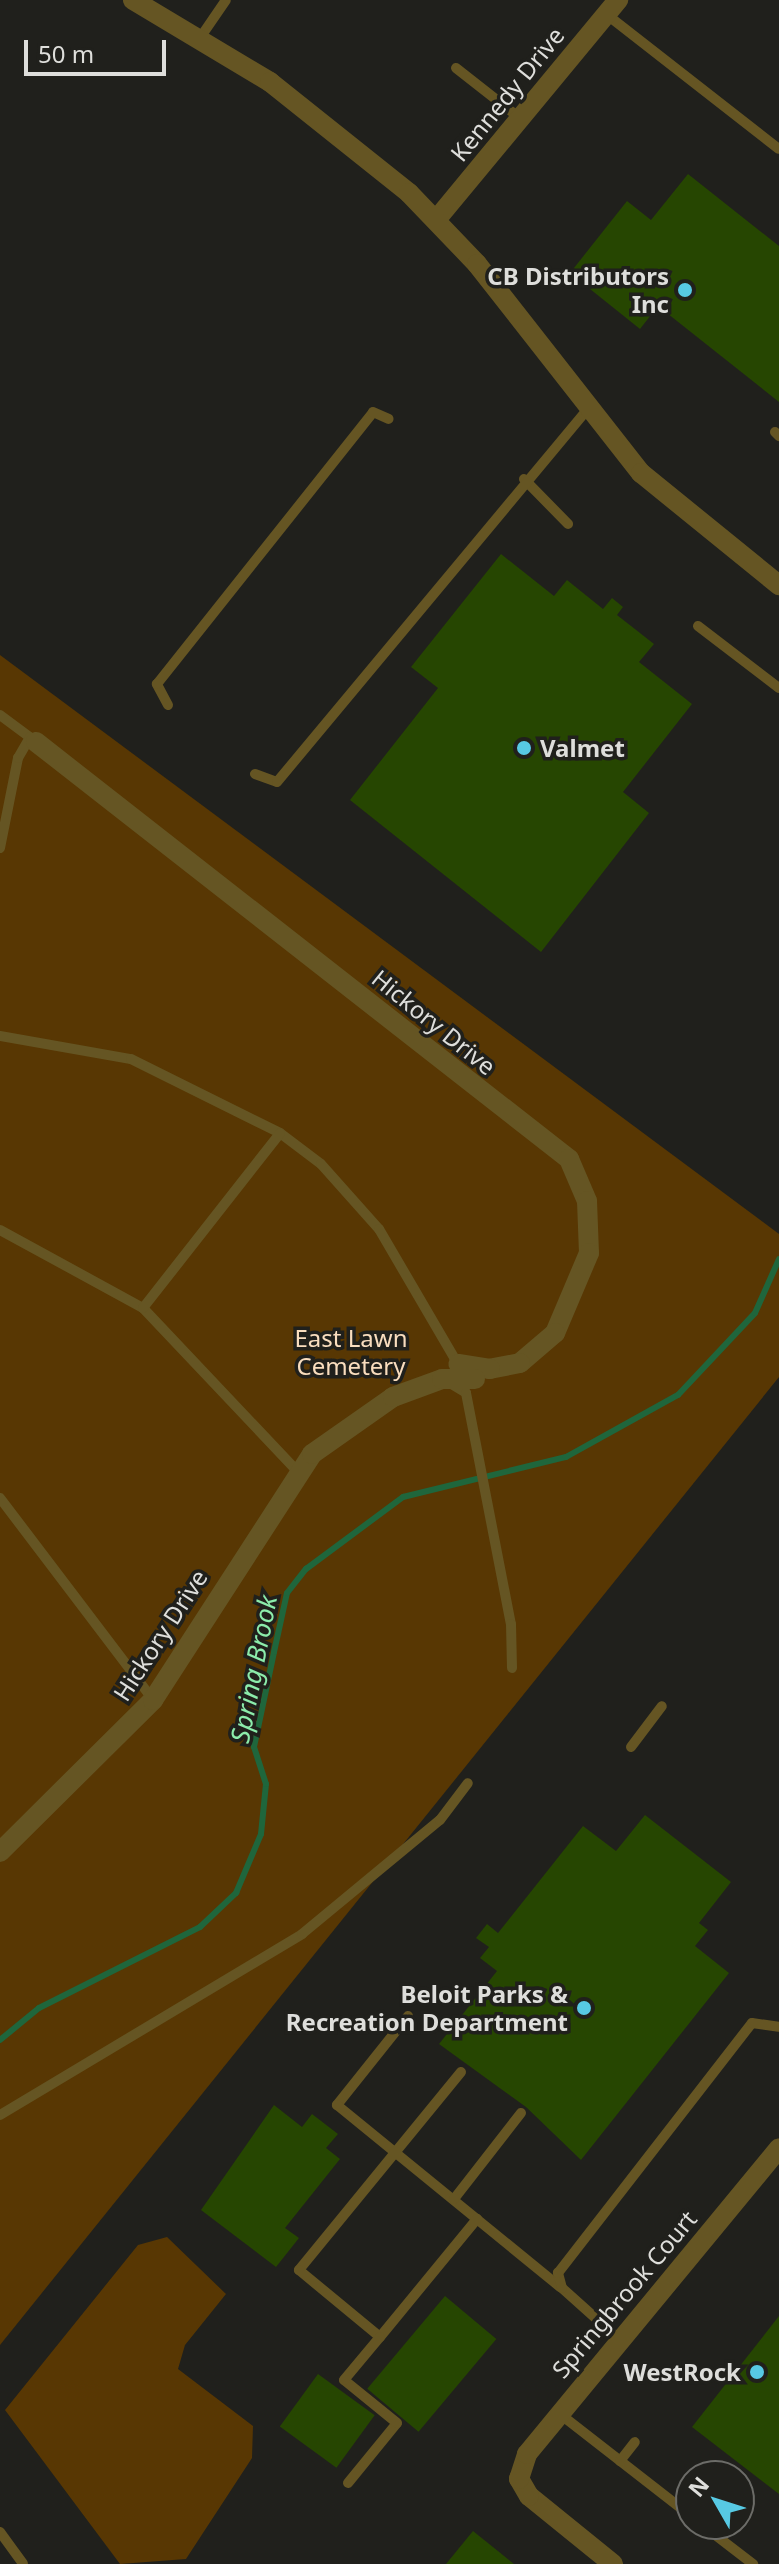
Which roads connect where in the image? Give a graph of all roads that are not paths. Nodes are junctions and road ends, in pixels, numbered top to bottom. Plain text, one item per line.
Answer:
1 (133, 0) edge
2 (226, 0) edge
3 (612, 7) edge
4 (202, 35) junction
5 (456, 68) dead end
6 (521, 119) junction
7 (779, 149) edge
8 (436, 220) junction
9 (587, 410) junction
10 (389, 419) dead end
11 (524, 479) junction
12 (568, 524) dead end
13 (779, 585) edge
14 (698, 626) dead end
15 (779, 688) edge
16 (168, 705) dead end
17 (0, 715) edge
18 (33, 740) junction
19 (255, 774) dead end
20 (0, 848) edge
21 (0, 1036) edge
22 (280, 1133) junction
23 (0, 1230) edge
24 (143, 1308) junction
25 (458, 1364) joint
26 (442, 1379) junction
27 (475, 1379) dead end
28 (298, 1472) junction
29 (0, 1498) edge
30 (512, 1668) dead end
31 (153, 1700) junction
32 (662, 1706) dead end
33 (631, 1747) dead end
34 (468, 1783) dead end
35 (0, 1852) edge
36 (408, 2016) dead end
37 (779, 2027) edge
38 (461, 2072) dead end
39 (521, 2113) dead end
40 (0, 2115) edge
41 (395, 2152) junction
42 (775, 2160) edge
43 (454, 2199) junction
44 (477, 2219) junction
45 (562, 2288) junction
46 (380, 2337) junction
47 (620, 2340) junction
48 (560, 2414) junction
49 (635, 2442) dead end
50 (620, 2461) junction
51 (348, 2483) dead end
52 (675, 2504) edge
53 (0, 2532) edge
54 (722, 2540) edge
55 (23, 2564) edge
56 (613, 2564) edge
57 (753, 2564) edge

1 - 4 street
2 - 4 lane
3 - 6 street, Kennedy Drive
3 - 7 lane
4 - 8 street
5 - 6 lane
6 - 8 street, Kennedy Drive
8 - 9 street
9 - 11 lane
9 - 13 street
10 - 16 lane
11 - 12 lane
11 - 19 lane
14 - 15 lane
17 - 18 lane
18 - 20 lane
18 - 25 street, Hickory Drive
21 - 22 lane
22 - 24 lane
22 - 25 lane
23 - 24 lane
24 - 28 lane
26 - 27 street, Hickory Drive
26 - 28 street, Hickory Drive
26 - 30 lane
28 - 31 street, Hickory Drive
29 - 31 lane
31 - 35 street, Hickory Drive
32 - 33 lane
34 - 40 lane
36 - 41 lane
37 - 45 lane
38 - 41 lane
39 - 43 lane
41 - 43 lane
41 - 46 lane
42 - 47 street, Springbrook Court
43 - 44 lane
44 - 45 lane
44 - 46 lane
45 - 47 lane
46 - 51 lane
47 - 48 street, Springbrook Court
48 - 50 lane
48 - 56 street, Springbrook Court
49 - 50 lane
50 - 52 lane
53 - 55 lane
54 - 57 lane

